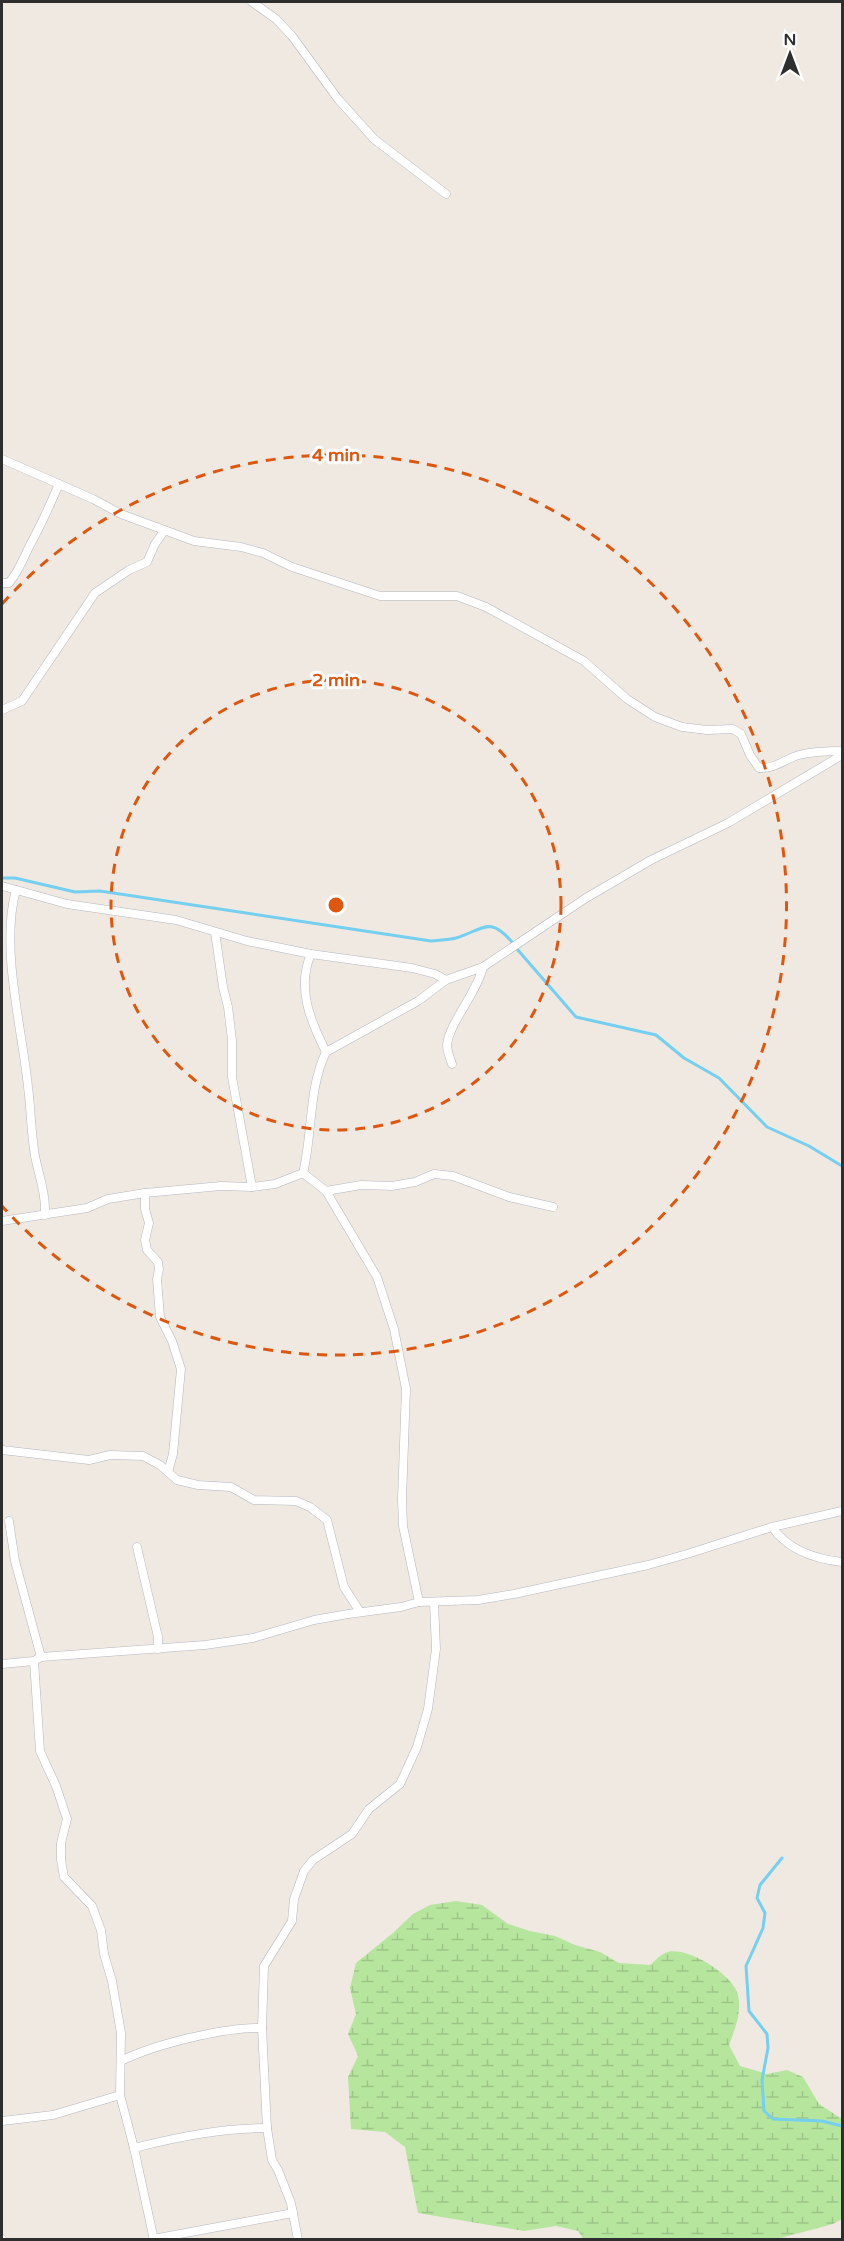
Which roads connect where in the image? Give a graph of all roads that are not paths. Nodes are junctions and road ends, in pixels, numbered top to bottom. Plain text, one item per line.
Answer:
1 (252, 2) edge
2 (446, 194) dead end
3 (2, 459) edge
4 (59, 484) junction
5 (164, 531) junction
6 (2, 583) edge
7 (2, 710) edge
8 (843, 753) edge
9 (2, 886) edge
10 (16, 890) junction
11 (215, 932) junction
12 (311, 954) junction
13 (483, 967) junction
14 (446, 980) junction
15 (327, 1052) junction
16 (452, 1064) dead end
17 (303, 1173) junction
18 (252, 1187) junction
19 (326, 1191) junction
20 (145, 1193) junction
21 (553, 1207) dead end
22 (45, 1215) junction
23 (2, 1221) edge
24 (2, 1450) edge
25 (168, 1472) junction
26 (843, 1510) edge
27 (9, 1521) dead end
28 (772, 1527) junction
29 (137, 1547) dead end
30 (843, 1562) edge
31 (419, 1602) junction
32 (434, 1602) junction
33 (360, 1612) junction
34 (158, 1648) junction
35 (38, 1659) junction
36 (2, 1664) edge
37 (262, 2028) junction
38 (121, 2061) junction
39 (120, 2095) junction
40 (2, 2121) edge
41 (267, 2128) junction
42 (134, 2148) junction
43 (293, 2213) junction
44 (154, 2239) edge
45 (297, 2240) edge

1 - 2 street
3 - 4 street
4 - 5 street
4 - 6 street
5 - 7 street
5 - 8 street
8 - 13 street
9 - 10 street
10 - 11 street
10 - 22 street
11 - 12 street
11 - 18 street
12 - 14 street
12 - 15 street
13 - 14 street
13 - 16 street
14 - 15 street
15 - 17 street
17 - 18 street
17 - 19 street
18 - 20 street
19 - 21 street
19 - 31 street
20 - 22 street
20 - 25 street
22 - 23 street
24 - 25 street
25 - 33 street
26 - 28 street
27 - 35 street
28 - 30 street
28 - 32 street
29 - 34 street
31 - 32 street
31 - 33 street
32 - 37 street
33 - 34 street
34 - 35 street
35 - 36 street
35 - 38 street
37 - 38 street
37 - 41 street
38 - 39 street
39 - 40 street
39 - 42 street
41 - 42 street
41 - 43 street
42 - 44 street
43 - 44 street
43 - 45 street

